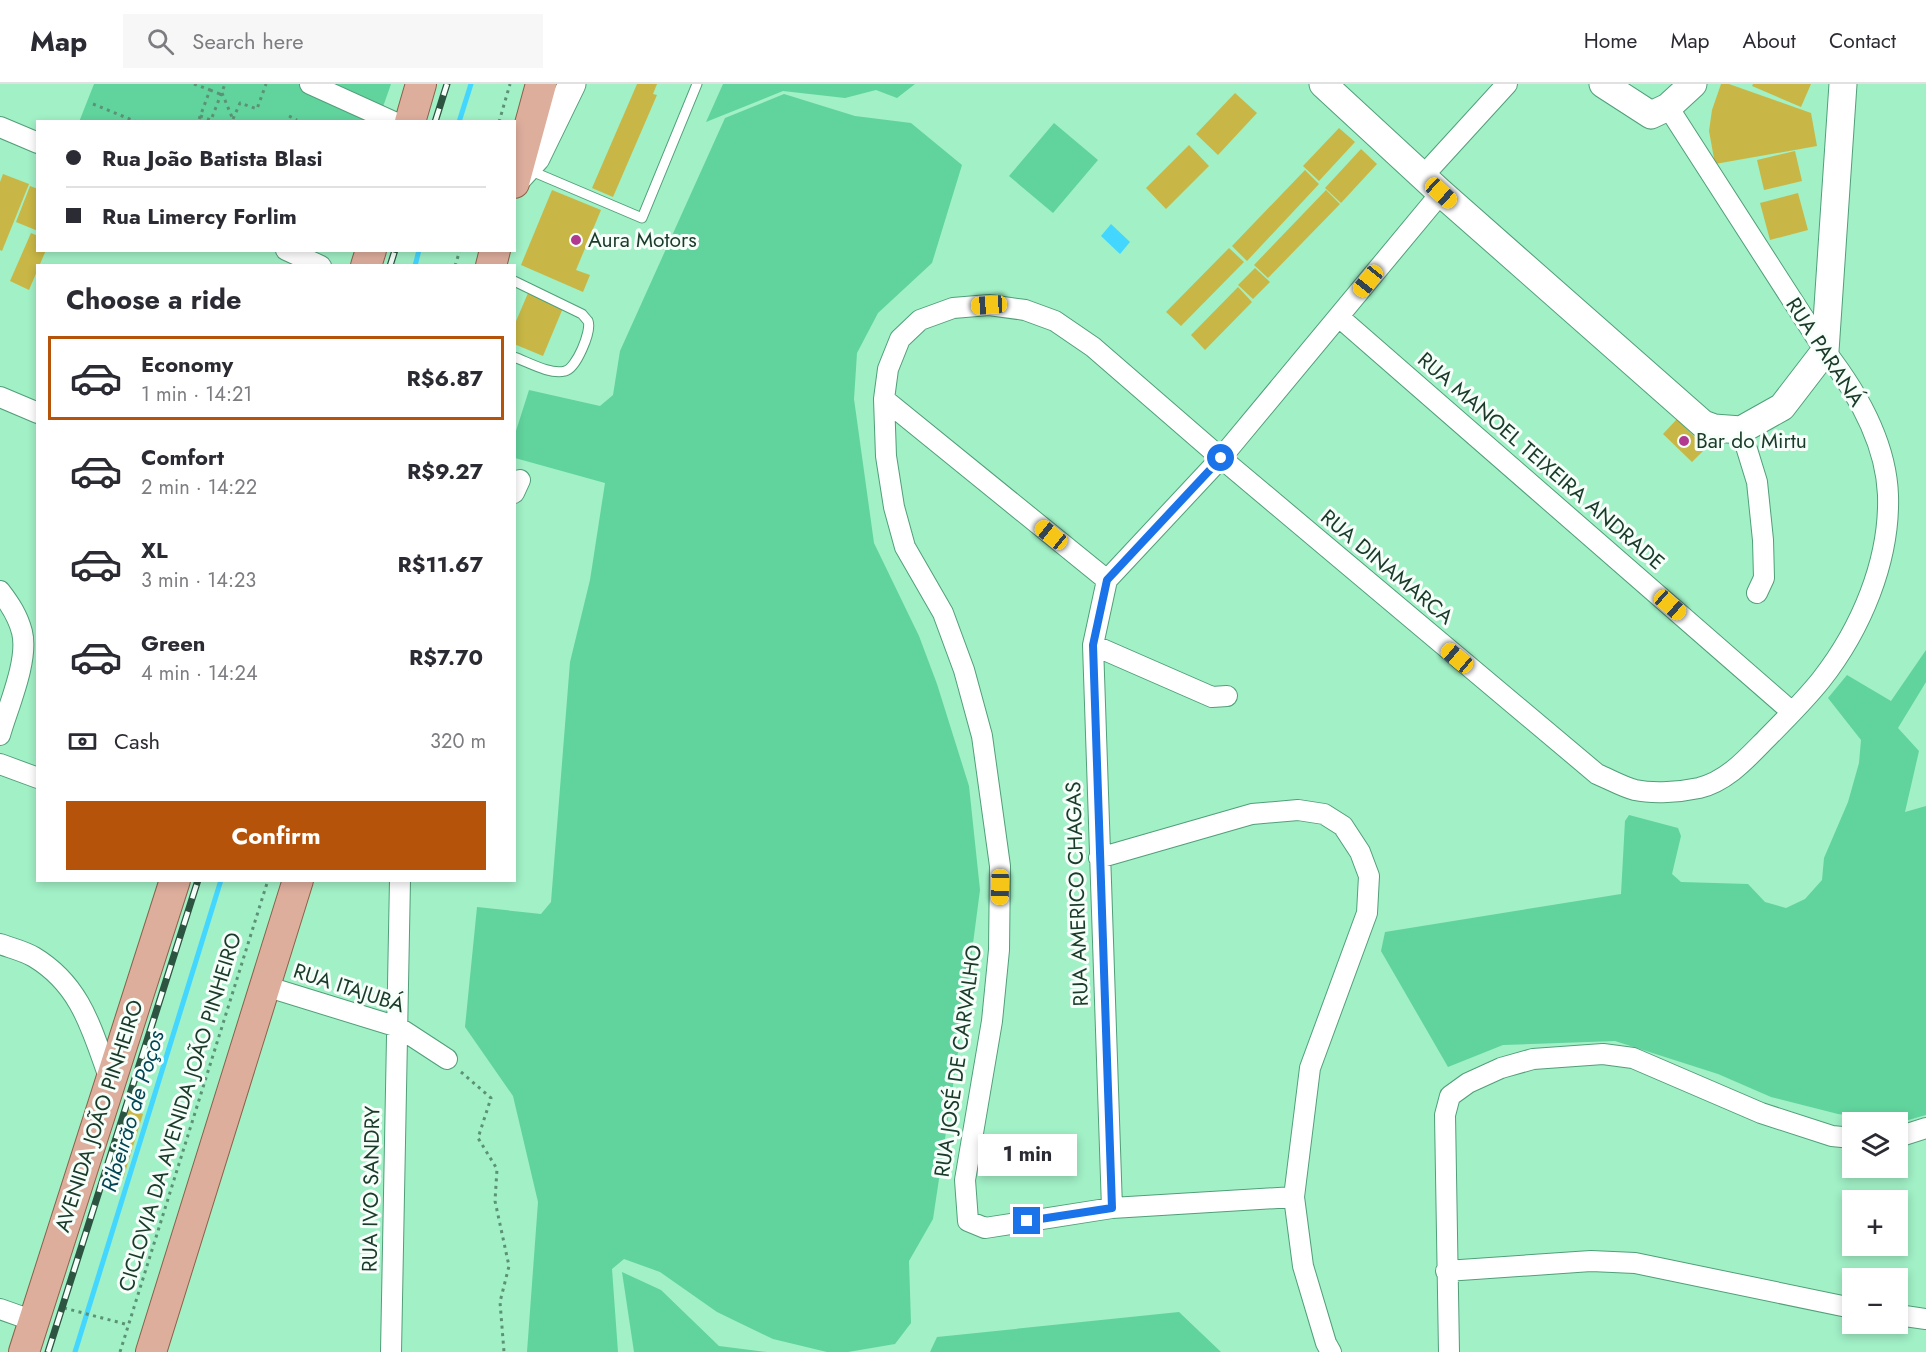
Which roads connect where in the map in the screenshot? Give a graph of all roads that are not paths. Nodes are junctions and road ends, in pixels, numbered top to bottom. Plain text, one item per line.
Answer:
1 (310, 84) edge
2 (421, 84) edge
3 (541, 84) edge
4 (572, 84) edge
5 (697, 84) edge
6 (1323, 84) edge
7 (1507, 84) edge
8 (1603, 84) edge
9 (1693, 84) edge
10 (1842, 84) edge
11 (1668, 107) junction
12 (390, 120) edge
13 (411, 120) edge
14 (0, 127) edge
15 (36, 142) edge
16 (519, 178) edge
17 (1432, 184) junction
18 (290, 252) edge
19 (317, 264) edge
20 (516, 282) edge
21 (1339, 317) junction
22 (1825, 351) junction
23 (516, 358) edge
24 (0, 397) edge
25 (884, 399) junction
26 (36, 412) edge
27 (1741, 430) junction
28 (1221, 458) junction
29 (1107, 580) junction
30 (0, 591) edge
31 (1757, 592) dead end
32 (1093, 645) junction
33 (1227, 696) dead end
34 (1792, 712) junction
35 (0, 735) edge
36 (0, 764) edge
37 (36, 777) edge
38 (1099, 858) junction
39 (174, 882) edge
40 (297, 882) edge
41 (400, 882) edge
42 (0, 944) edge
43 (265, 986) junction
44 (90, 1025) junction
45 (398, 1027) junction
46 (122, 1042) junction
47 (447, 1059) road end
48 (110, 1080) junction
49 (1926, 1128) edge
50 (1908, 1134) edge
51 (1842, 1137) edge
52 (1294, 1197) junction
53 (1112, 1208) junction
54 (1446, 1271) junction
55 (1842, 1306) edge
56 (0, 1310) edge
57 (1908, 1316) edge
58 (1926, 1318) edge
59 (34, 1321) junction
60 (24, 1352) edge
61 (151, 1352) edge
62 (391, 1352) edge
63 (1331, 1352) edge
64 (1449, 1352) edge

1 - 12 street
2 - 13 main road
3 - 16 main road
4 - 16 street
5 - 16 lane
6 - 17 street
7 - 17 street
8 - 11 street
9 - 11 street
10 - 22 street
11 - 22 street, RUA PARANÁ
14 - 15 street
17 - 21 street
17 - 27 street
18 - 19 street
20 - 23 lane
21 - 28 street
21 - 34 street, RUA MANOEL TEIXEIRA ANDRADE
22 - 27 street
22 - 34 street, RUA PARANÁ
24 - 26 street
25 - 28 street, RUA JOSÉ DE CARVALHO
25 - 29 street
25 - 53 street, RUA JOSÉ DE CARVALHO
27 - 31 street
28 - 29 street
28 - 34 street, RUA DINAMARCA
29 - 32 street, RUA AMERICO CHAGAS
30 - 35 street
32 - 33 street
32 - 38 street, RUA AMERICO CHAGAS
36 - 37 street
38 - 52 street
38 - 53 street, RUA AMERICO CHAGAS
39 - 46 main road, AVENIDA JOÃO PINHEIRO
40 - 43 main road
41 - 45 street, RUA IVO SANDRY
42 - 44 street
43 - 45 street, RUA ITAJUBÁ
43 - 61 main road
44 - 46 street
44 - 48 street
45 - 47 street, RUA ITAJUBÁ
45 - 62 street, RUA IVO SANDRY
46 - 48 main road, AVENIDA JOÃO PINHEIRO
48 - 59 main road, AVENIDA JOÃO PINHEIRO
49 - 50 street
51 - 54 street
52 - 53 street
52 - 63 street
54 - 55 street
54 - 64 street
56 - 59 street
57 - 58 street
59 - 60 main road, AVENIDA JOÃO PINHEIRO

